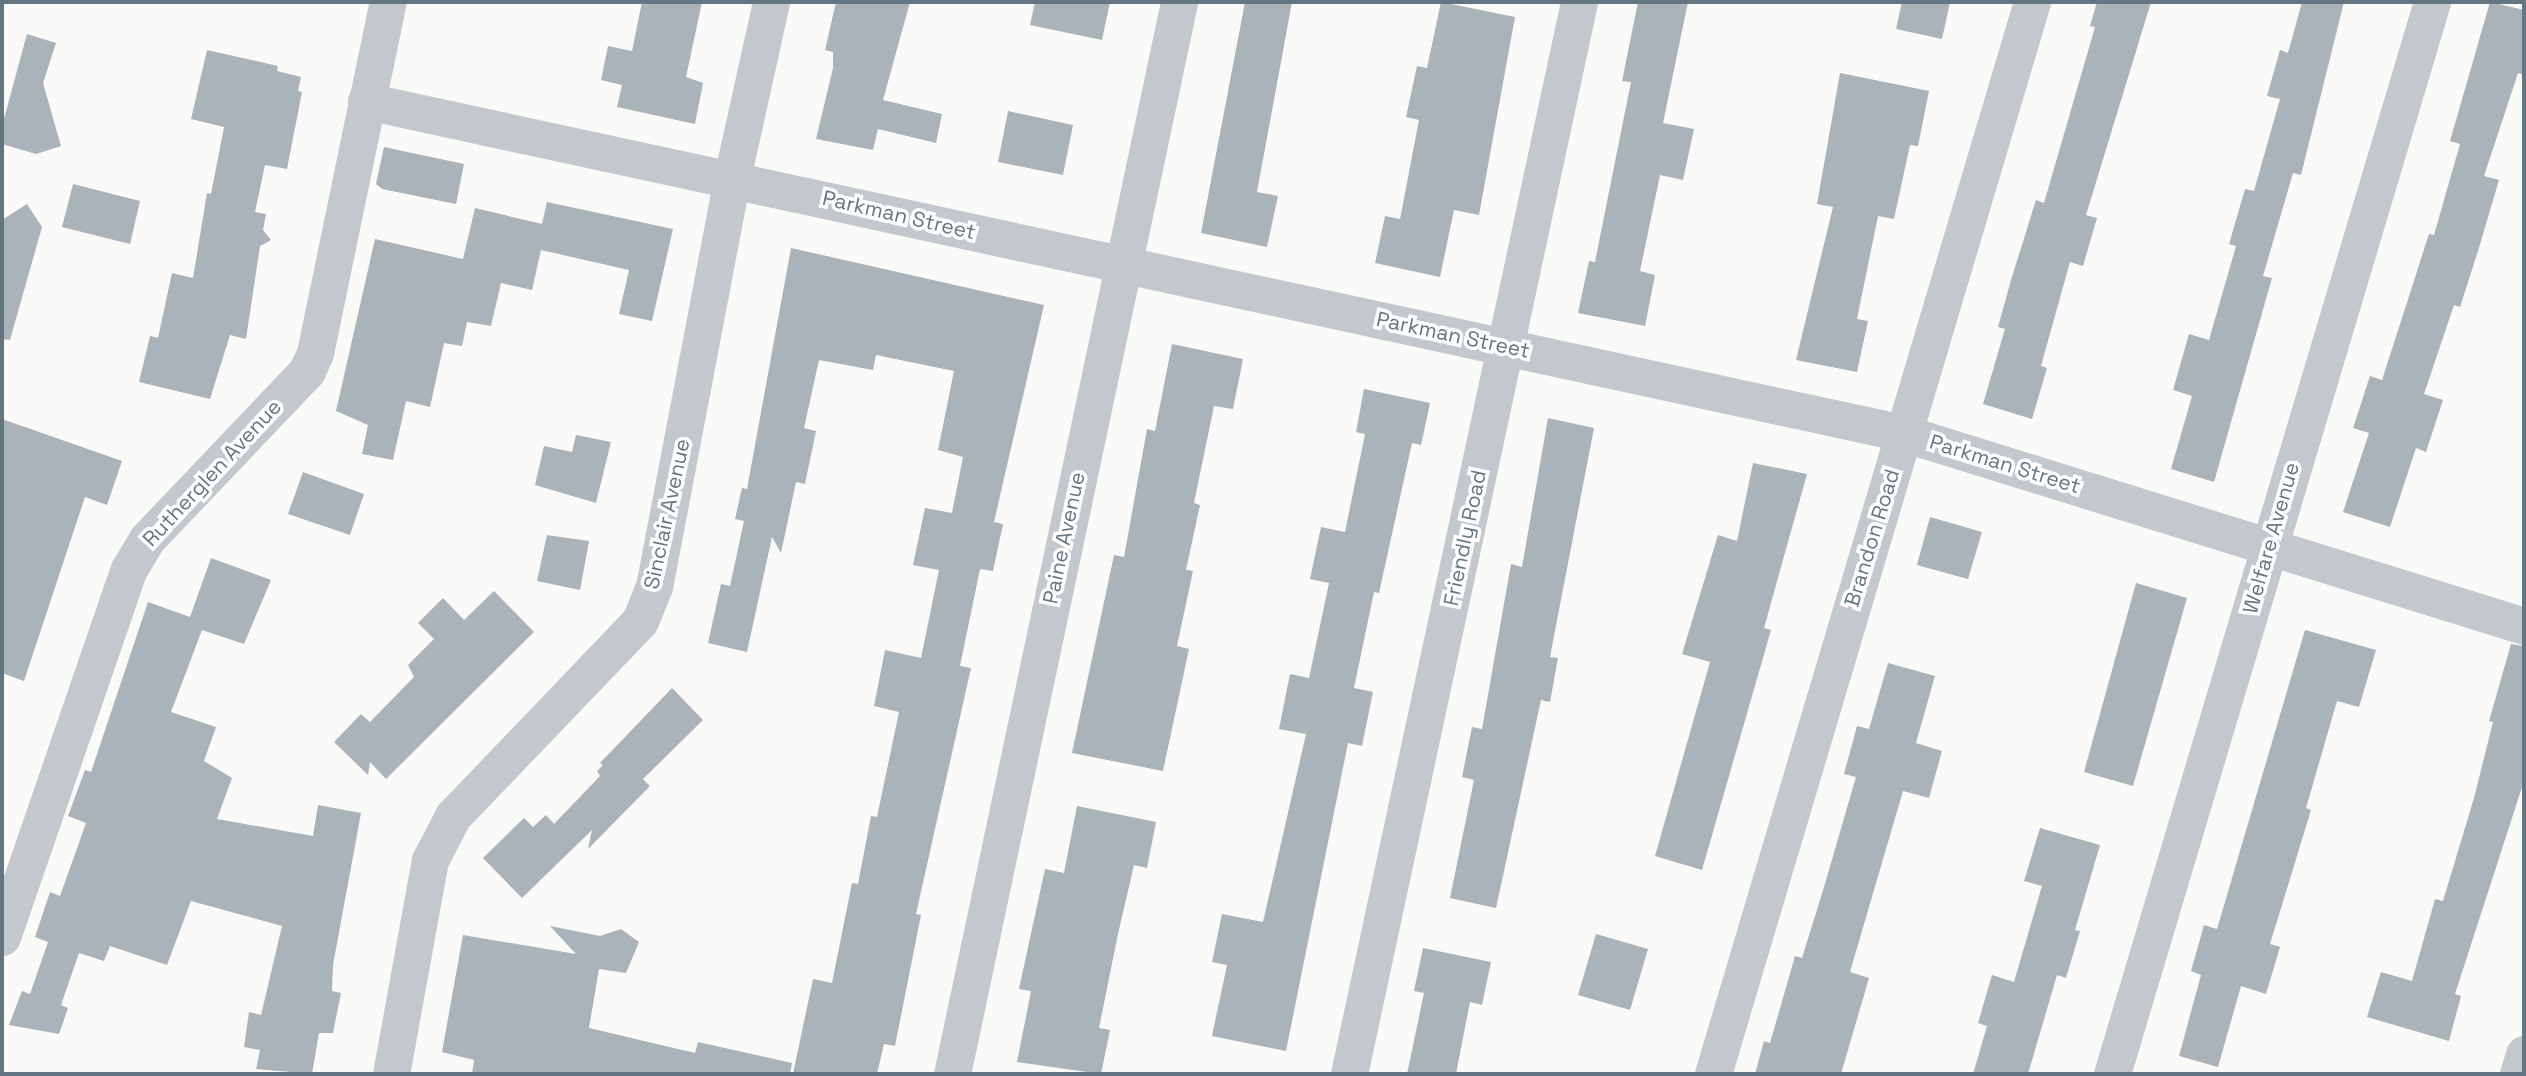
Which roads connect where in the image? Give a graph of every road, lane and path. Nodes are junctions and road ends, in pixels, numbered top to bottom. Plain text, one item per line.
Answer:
1 (388, 2) edge
2 (771, 2) edge
3 (1179, 2) edge
4 (1579, 2) edge
5 (2032, 2) edge
6 (2432, 2) edge
7 (366, 101) junction
8 (732, 178) junction
9 (1121, 264) junction
10 (1506, 346) junction
11 (1903, 433) junction
12 (2269, 544) junction
13 (2524, 626) edge
14 (2, 937) edge
15 (2524, 1054) edge
16 (391, 1074) edge
17 (953, 1074) edge
18 (1349, 1074) edge
19 (1713, 1074) edge
20 (2112, 1074) edge
21 (2518, 1074) edge

1 - 7 street, Rutherglen Avenue
2 - 8 street, Sinclair Avenue
3 - 9 street, Paine Avenue
4 - 10 street, Friendly Road
5 - 11 street, Brandon Road
6 - 12 street, Welfare Avenue
7 - 8 street, Parkman Street
7 - 14 street, Rutherglen Avenue
8 - 9 street, Parkman Street
8 - 16 street, Sinclair Avenue
9 - 10 street, Parkman Street
9 - 17 street, Paine Avenue
10 - 11 street, Parkman Street
10 - 18 street, Friendly Road
11 - 12 street, Parkman Street
11 - 19 street, Brandon Road
12 - 13 street, Parkman Street
12 - 20 street, Welfare Avenue
15 - 21 street

